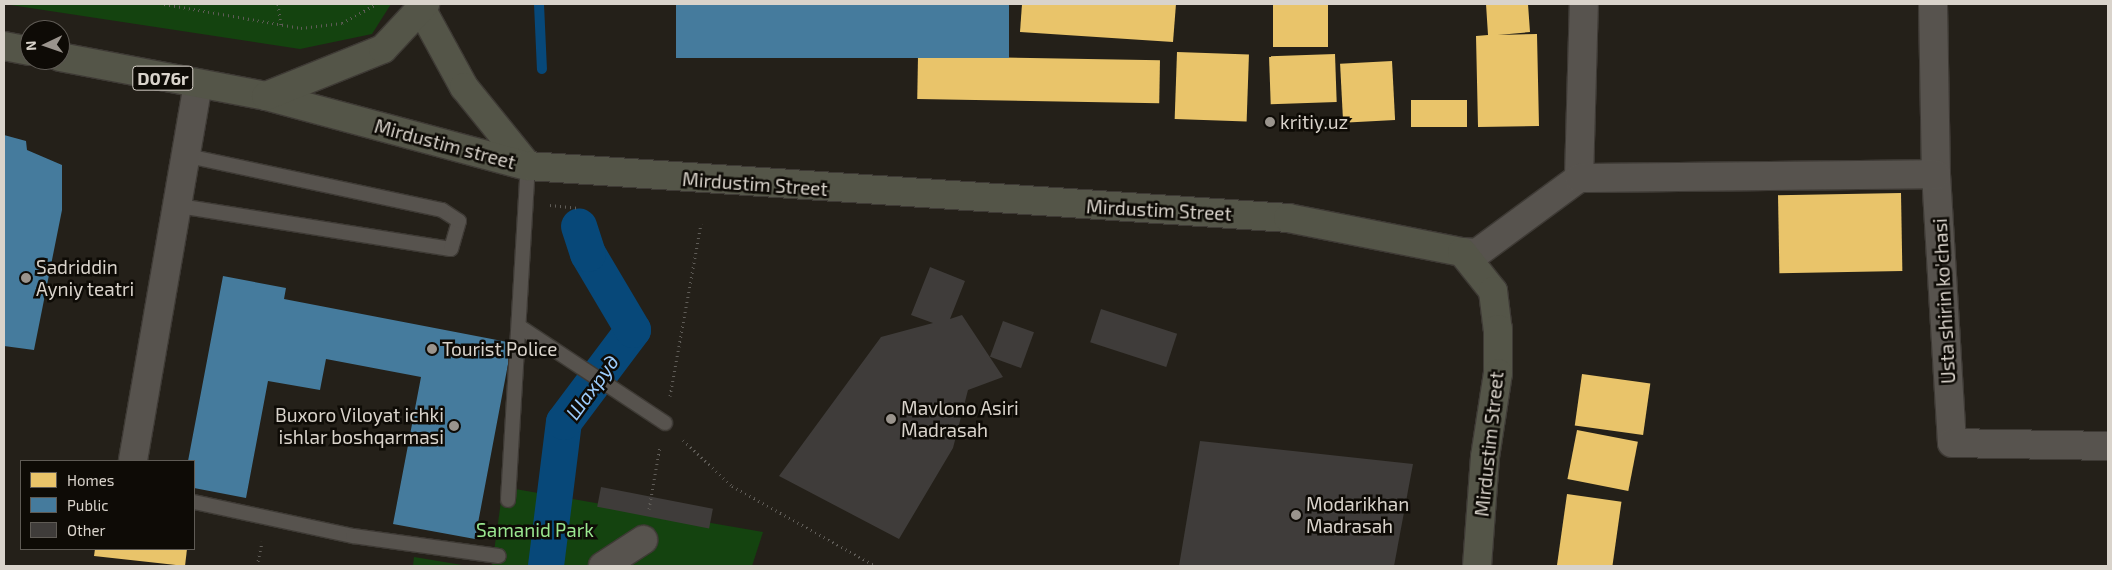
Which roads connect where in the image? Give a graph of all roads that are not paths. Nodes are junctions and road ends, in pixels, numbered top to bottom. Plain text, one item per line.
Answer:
1 (1584, 4) edge
2 (1933, 4) edge
3 (423, 7) edge
4 (4, 46) edge
5 (20, 49) edge
6 (70, 59) edge
7 (198, 85) junction
8 (266, 96) junction
9 (187, 156) junction
10 (528, 166) junction
11 (1936, 174) junction
12 (1580, 178) junction
13 (179, 206) junction
14 (1462, 252) junction
15 (520, 327) junction
16 (665, 423) road end
17 (2108, 446) edge
18 (134, 460) edge
19 (508, 500) dead end
20 (195, 502) edge
21 (643, 540) dead end
22 (499, 556) dead end
23 (603, 566) edge
24 (1477, 566) edge

1 - 12 street
2 - 11 street, Usta shirin ko'chasi
3 - 8 main road
3 - 10 main road, Mirdustim street
4 - 5 main road
6 - 7 main road, D076r
7 - 8 main road, D076r
7 - 9 street
8 - 10 main road, Mirdustim street
9 - 13 street
9 - 13 lane
10 - 14 main road, Mirdustim Street
10 - 15 lane
11 - 12 street
11 - 17 street, Usta shirin ko'chasi
12 - 14 street
13 - 18 street
14 - 24 main road, Mirdustim Street
15 - 16 lane
15 - 19 lane
20 - 22 lane
21 - 23 street

